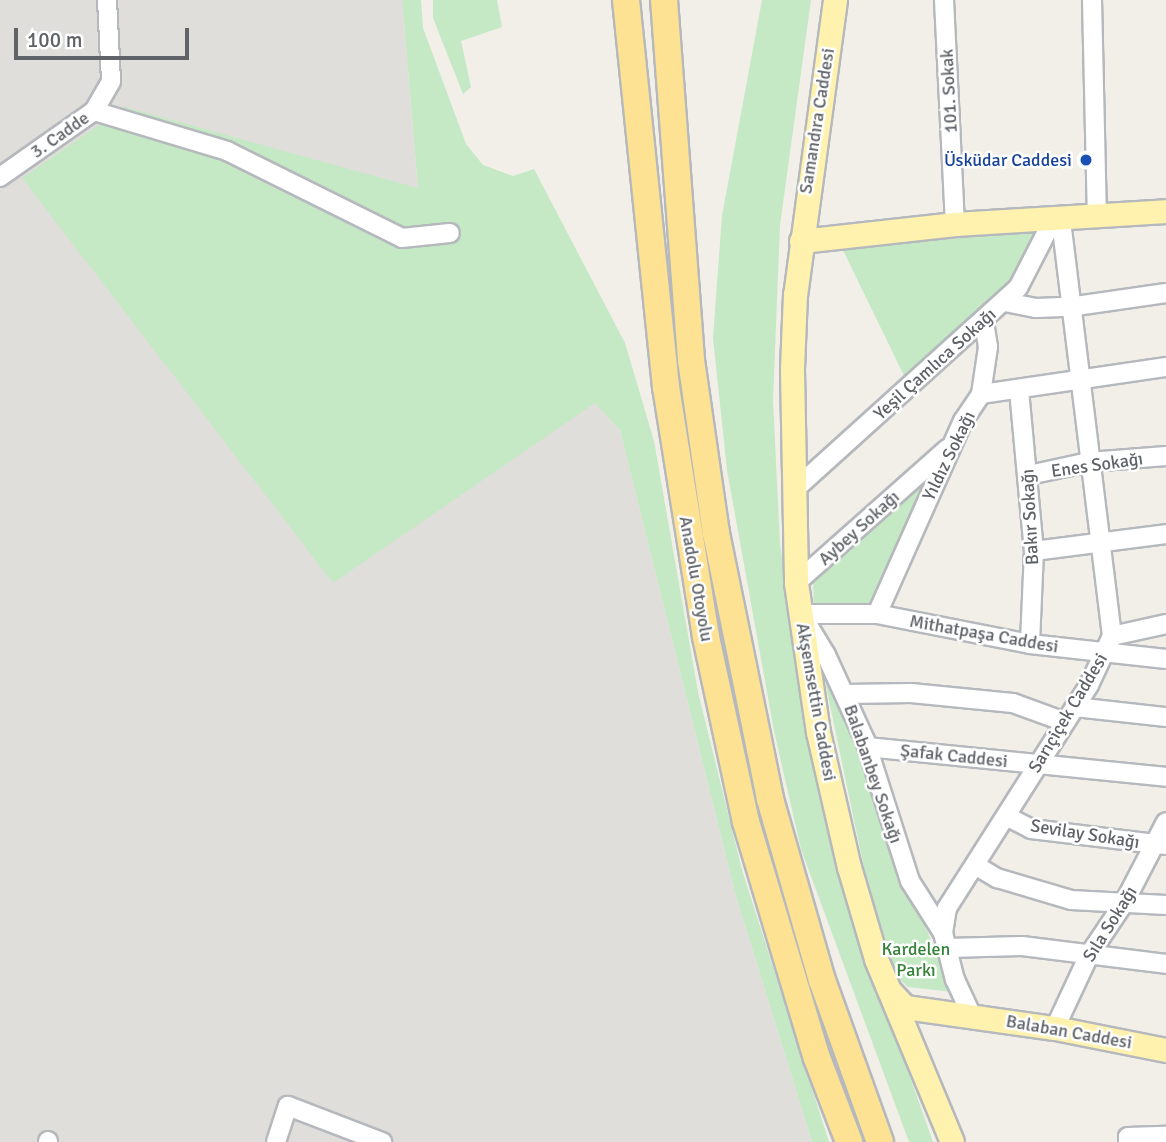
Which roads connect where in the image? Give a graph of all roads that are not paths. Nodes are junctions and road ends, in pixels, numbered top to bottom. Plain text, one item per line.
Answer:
1 (107, 0) edge
2 (626, 0) edge
3 (664, 0) edge
4 (835, 0) edge
5 (944, 0) edge
6 (1093, 0) edge
7 (94, 111) junction
8 (0, 177) edge
9 (1166, 211) edge
10 (1097, 215) junction
11 (1057, 218) junction
12 (955, 224) junction
13 (450, 233) dead end
14 (801, 241) junction
15 (1166, 293) edge
16 (1005, 302) junction
17 (1069, 307) junction
18 (984, 321) junction
19 (1166, 367) edge
20 (1080, 381) junction
21 (1019, 390) junction
22 (981, 394) junction
23 (952, 445) junction
24 (1166, 456) edge
25 (1089, 463) junction
26 (1028, 475) junction
27 (793, 491) junction
28 (1166, 534) edge
29 (1097, 543) junction
30 (1034, 551) junction
31 (796, 583) junction
32 (801, 614) junction
33 (877, 614) junction
34 (1166, 624) edge
35 (1112, 636) junction
36 (1030, 644) junction
37 (1104, 654) junction
38 (1166, 659) edge
39 (845, 694) junction
40 (1070, 715) junction
41 (1166, 717) edge
42 (867, 747) junction
43 (1038, 764) junction
44 (1166, 777) edge
45 (1006, 816) junction
46 (1166, 822) edge
47 (1161, 845) edge
48 (975, 865) junction
49 (793, 882) junction
50 (1124, 903) junction
51 (1166, 905) edge
52 (945, 941) junction
53 (1089, 954) junction
54 (1166, 964) edge
55 (888, 988) junction
56 (972, 1016) junction
57 (1055, 1027) junction
58 (1166, 1050) edge
59 (1166, 1136) edge
60 (276, 1142) edge
61 (382, 1142) edge
62 (846, 1142) edge
63 (880, 1142) edge
64 (887, 1142) edge
65 (952, 1142) edge
66 (1128, 1142) edge

1 - 7 street, 3. Cadde
2 - 62 highway, Anadolu Otoyolu
3 - 49 highway, Anadolu Otoyolu
4 - 14 main road, Samandıra Caddesi
5 - 12 street, 101. Sokak
6 - 10 street
7 - 8 street, 3. Cadde
7 - 13 street
9 - 10 main road
10 - 11 main road
11 - 12 main road
11 - 16 street, Yeşil Çamlıca Sokağı
11 - 17 street, Sarıçiçek Caddesi
12 - 14 main road
14 - 27 main road, Akşemsettin Caddesi
15 - 17 street
16 - 17 street
16 - 18 street, Yeşil Çamlıca Sokağı
17 - 20 street, Sarıçiçek Caddesi
18 - 22 street
18 - 27 street, Yeşil Çamlıca Sokağı
19 - 20 street, Yıldız Sokağı
20 - 21 street, Yıldız Sokağı
20 - 25 street, Sarıçiçek Caddesi
21 - 22 street, Yıldız Sokağı
21 - 26 street, Bakır Sokağı
22 - 23 street, Yıldız Sokağı
23 - 31 street, Aybey Sokağı
23 - 33 street, Yıldız Sokağı
24 - 25 street, Enes Sokağı
25 - 26 street, Enes Sokağı
25 - 29 street, Sarıçiçek Caddesi
26 - 30 street, Bakır Sokağı
27 - 31 main road, Akşemsettin Caddesi
28 - 29 street
29 - 30 street
29 - 35 street, Sarıçiçek Caddesi
30 - 36 street, Bakır Sokağı
31 - 32 main road, Akşemsettin Caddesi
32 - 33 street, Mithatpaşa Caddesi
32 - 39 street, Balabanbey Sokağı
32 - 55 main road, Akşemsettin Caddesi
33 - 36 street, Mithatpaşa Caddesi
34 - 35 street
35 - 37 street, Sarıçiçek Caddesi
36 - 37 street, Mithatpaşa Caddesi
37 - 38 street, Mithatpaşa Caddesi
37 - 40 street, Sarıçiçek Caddesi
39 - 40 street
39 - 42 street, Balabanbey Sokağı
40 - 41 street
40 - 43 street, Sarıçiçek Caddesi
42 - 43 street, Şafak Caddesi
42 - 52 street, Balabanbey Sokağı
43 - 44 street, Şafak Caddesi
43 - 45 street, Sarıçiçek Caddesi
45 - 47 street, Sevilay Sokağı
45 - 48 street, Sarıçiçek Caddesi
46 - 47 street, Sıla Sokağı
47 - 50 street, Sıla Sokağı
48 - 50 street
48 - 52 street, Sarıçiçek Caddesi
49 - 63 highway, Anadolu Otoyolu
49 - 64 highway
50 - 51 street
50 - 53 street, Sıla Sokağı
52 - 53 street
52 - 56 street
53 - 54 street
53 - 57 street, Sıla Sokağı
55 - 56 main road, Balaban Caddesi
55 - 65 main road, Akşemsettin Caddesi
56 - 57 main road, Balaban Caddesi
57 - 58 main road, Balaban Caddesi
59 - 66 street
60 - 61 street

